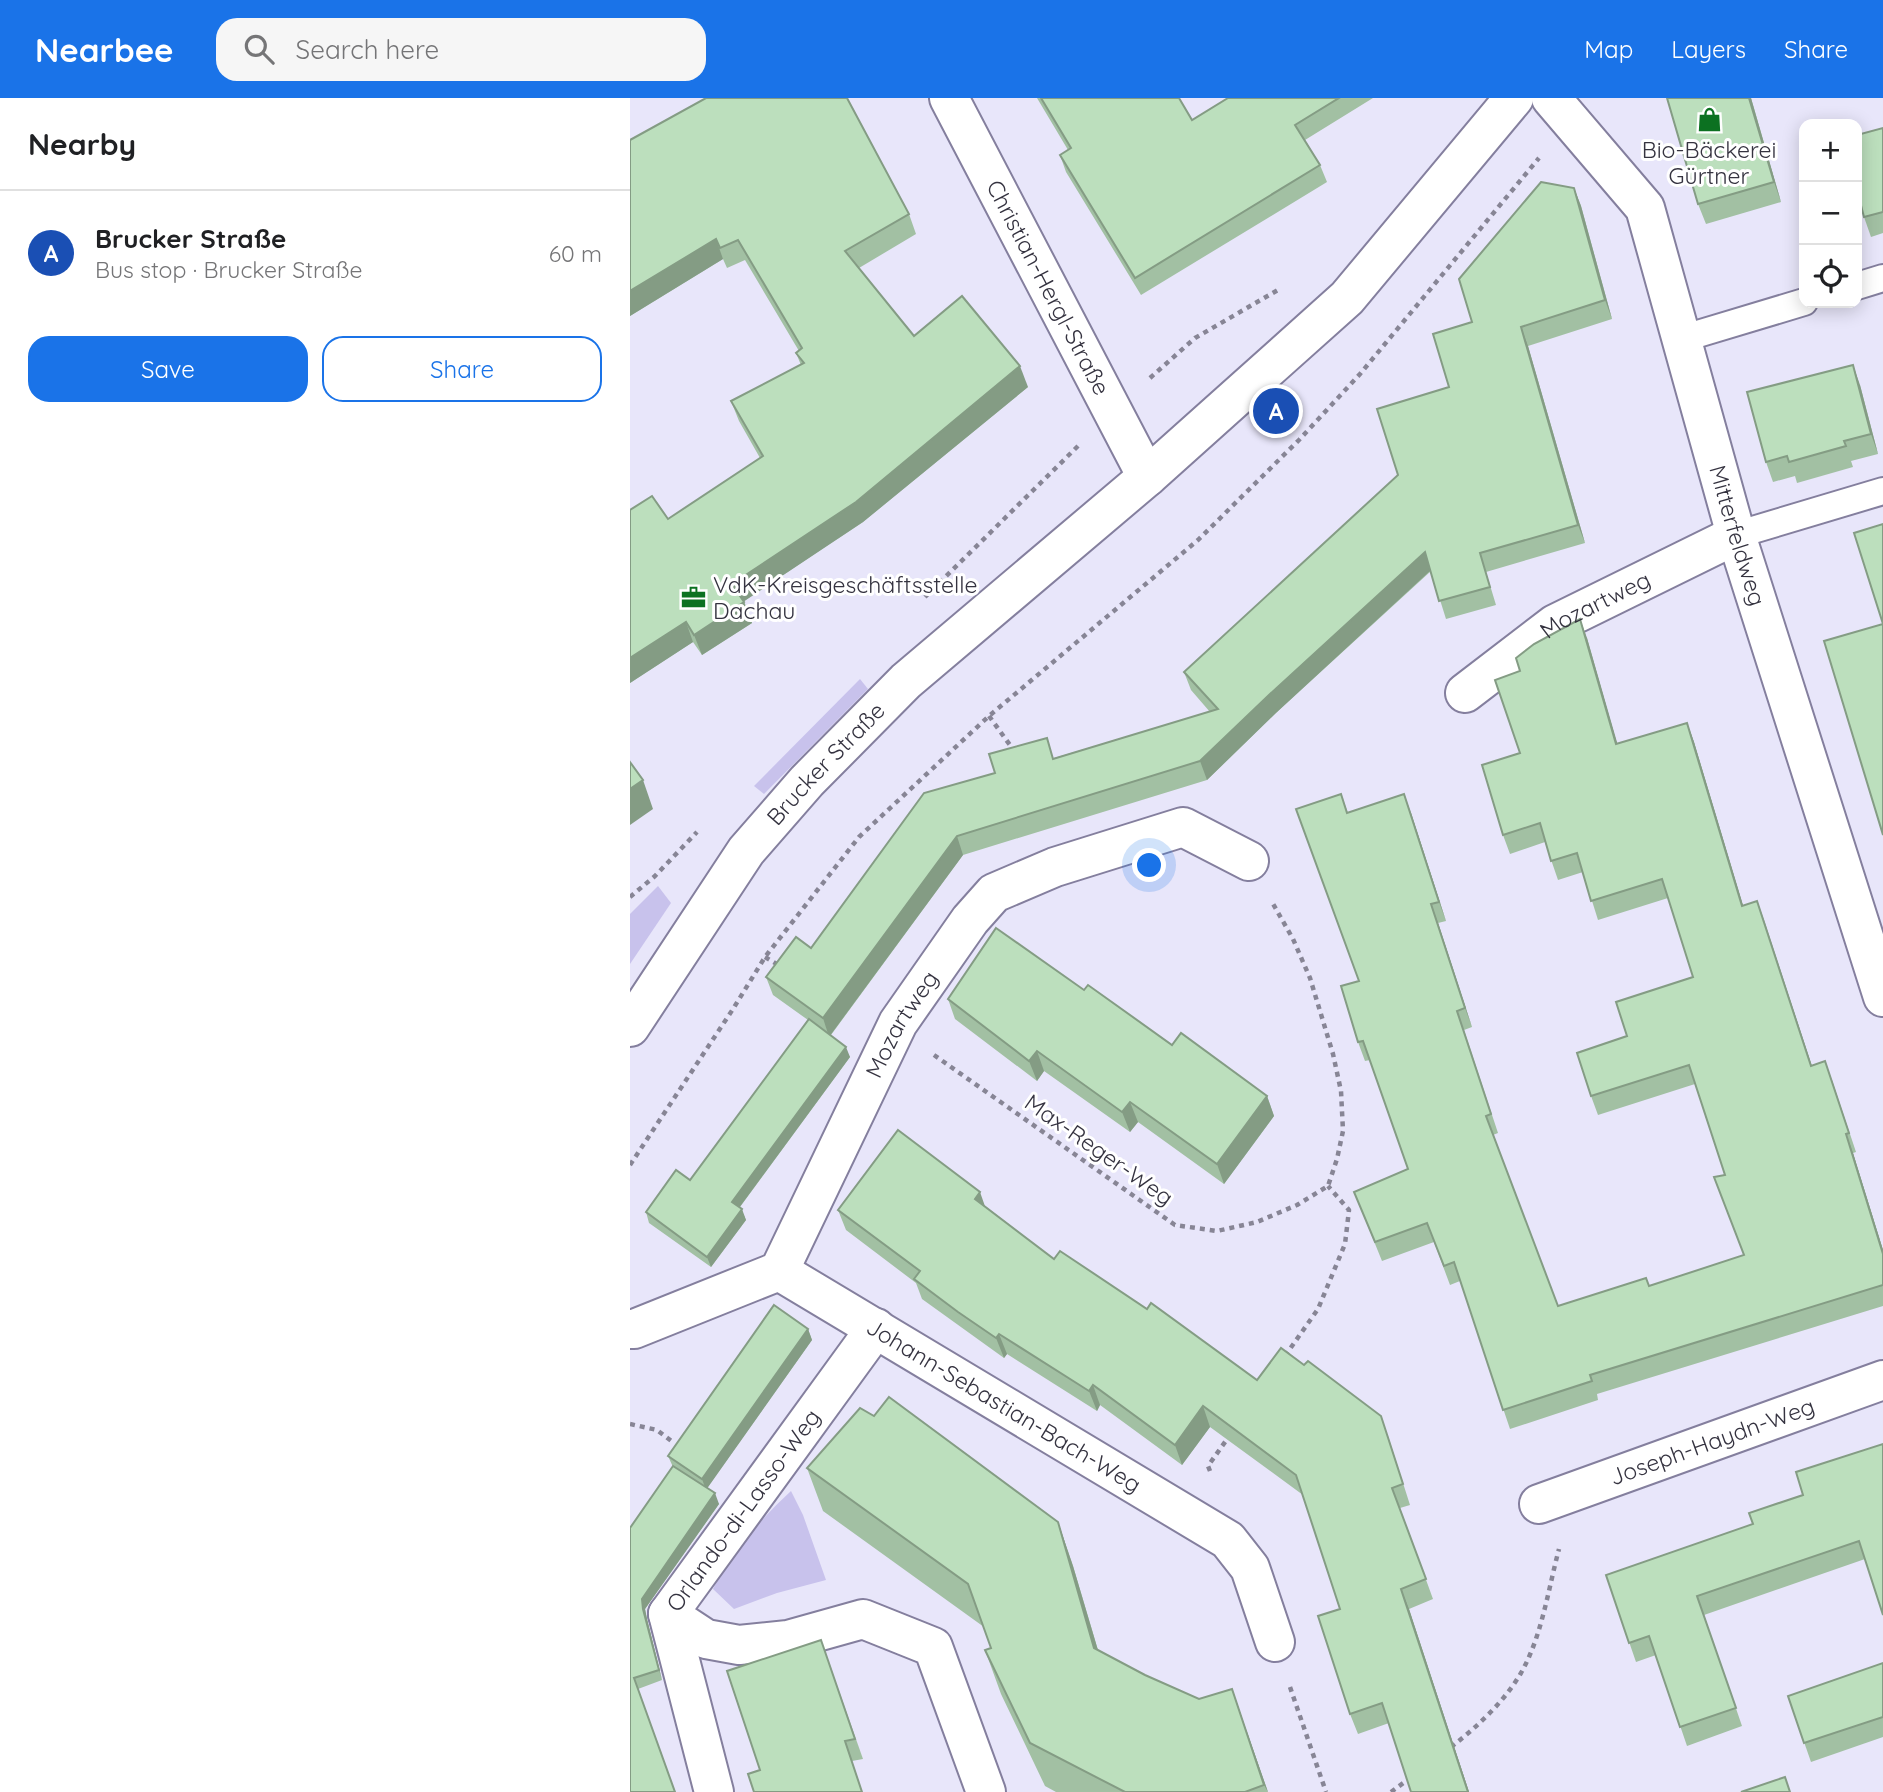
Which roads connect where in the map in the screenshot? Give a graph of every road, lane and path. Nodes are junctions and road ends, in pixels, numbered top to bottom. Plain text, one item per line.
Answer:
1 (949, 98) edge
2 (1514, 98) edge
3 (1561, 109) edge
4 (1883, 278) edge
5 (1862, 284) edge
6 (1283, 288) dead end
7 (1799, 304) edge
8 (1681, 339) junction
9 (1112, 411) junction
10 (1147, 477) junction
11 (1883, 491) edge
12 (1736, 534) junction
13 (1465, 693) dead end
14 (989, 716) junction
15 (1017, 755) edge
16 (1249, 861) joint
17 (765, 957) junction
18 (790, 972) edge
19 (1883, 997) edge
20 (898, 1023) junction
21 (630, 1027) edge
22 (630, 1165) edge
23 (1328, 1186) junction
24 (779, 1270) junction
25 (876, 1328) junction
26 (630, 1329) edge
27 (1284, 1357) edge
28 (1883, 1380) edge
29 (630, 1424) edge
30 (1231, 1433) edge
31 (674, 1443) edge
32 (1539, 1504) dead end
33 (1228, 1540) junction
34 (1560, 1546) dead end
35 (668, 1614) junction
36 (1275, 1642) joint
37 (1446, 1751) edge
38 (1417, 1773) edge
39 (714, 1792) edge
40 (986, 1792) edge
41 (1326, 1792) edge
42 (1391, 1792) edge

1 - 9 street, Christian-Hergl-Straße
2 - 10 street, Brucker Straße
3 - 8 street, Mitterfeldweg
3 - 14 path
4 - 5 lane
6 - 9 path
7 - 8 lane
8 - 12 street, Mitterfeldweg
9 - 10 street, Christian-Hergl-Straße
10 - 21 street, Brucker Straße
11 - 12 lane
12 - 13 street, Mozartweg
12 - 19 street, Mitterfeldweg
14 - 15 path
14 - 17 path
16 - 20 street, Mozartweg
16 - 23 path
17 - 18 path
17 - 22 path
20 - 23 path, Max-Reger-Weg
20 - 24 street, Mozartweg
23 - 27 path
24 - 25 street, Johann-Sebastian-Bach-Weg
24 - 26 street
25 - 33 street, Johann-Sebastian-Bach-Weg
25 - 35 street, Orlando-di-Lasso-Weg
28 - 32 street, Joseph-Haydn-Weg
29 - 31 path
30 - 33 path
33 - 36 street, Johann-Sebastian-Bach-Weg
34 - 37 path
35 - 39 street, Orlando-di-Lasso-Weg
35 - 40 street
36 - 41 path
38 - 42 path

